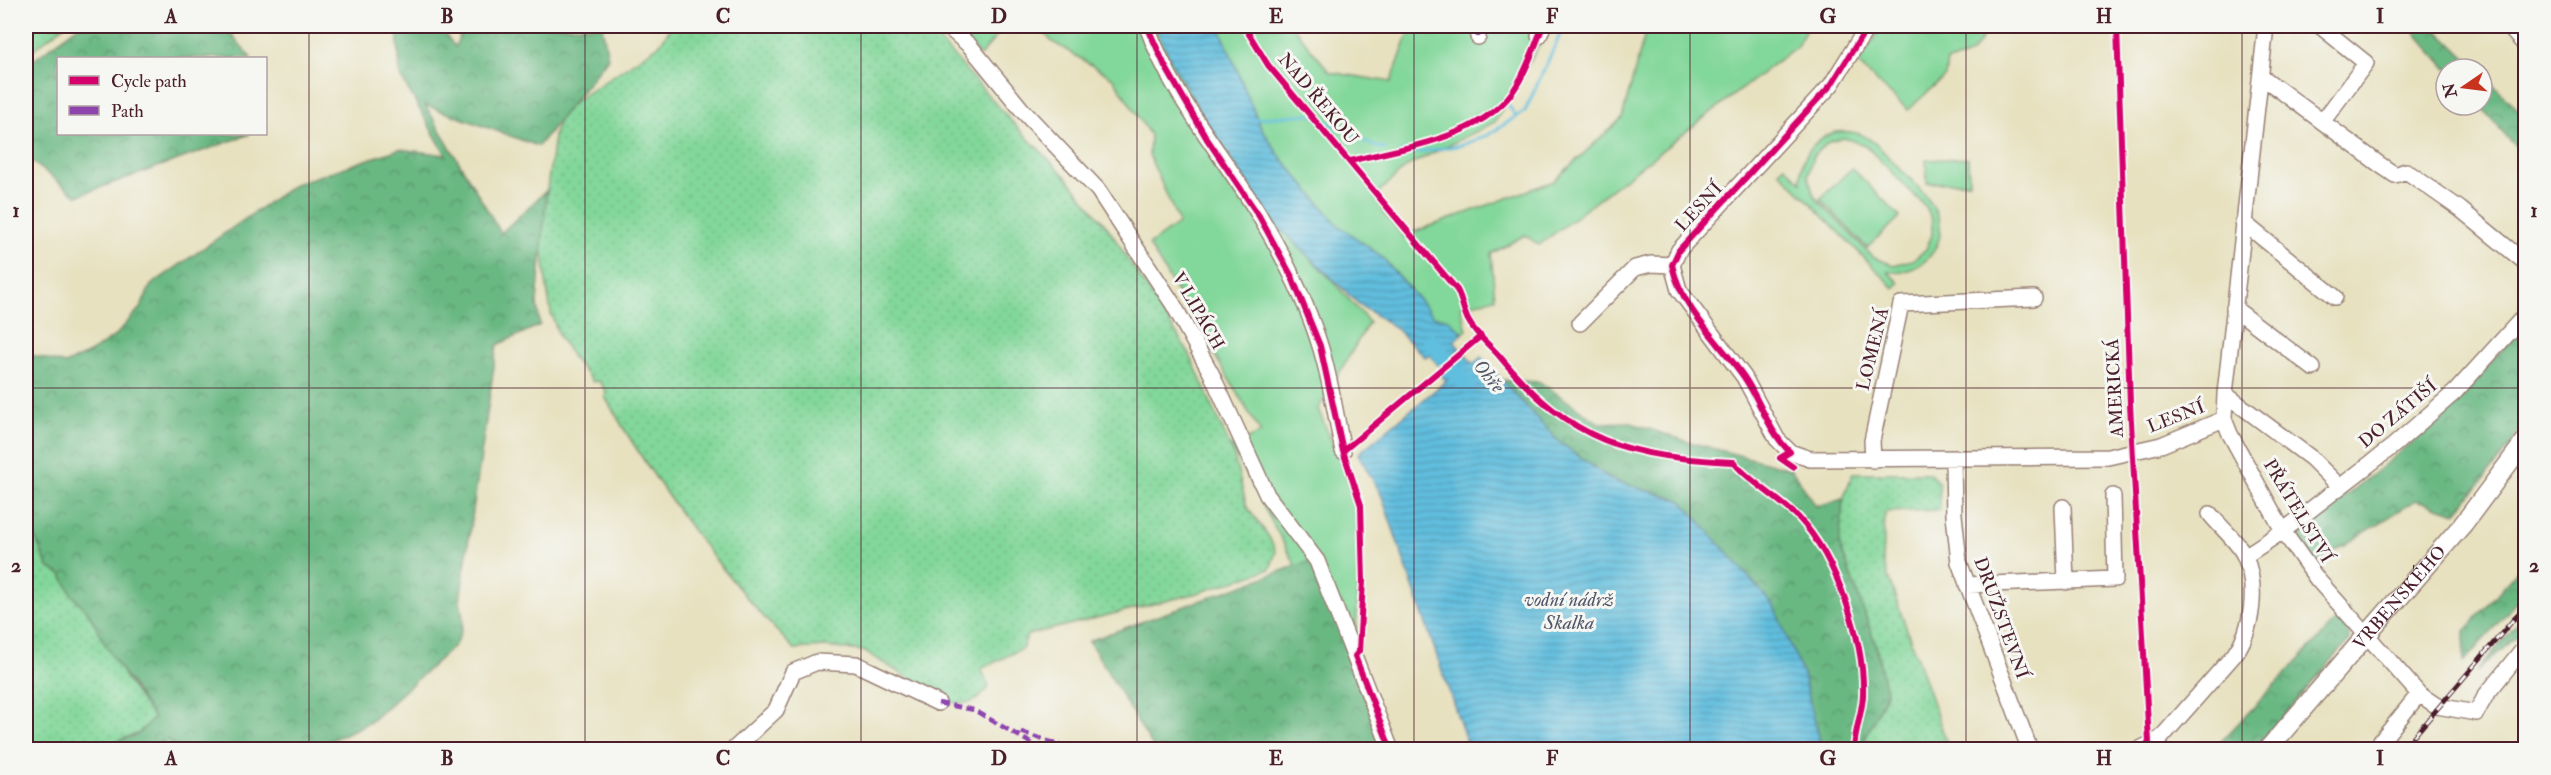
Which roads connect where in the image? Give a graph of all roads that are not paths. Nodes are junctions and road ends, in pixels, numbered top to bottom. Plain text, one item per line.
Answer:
1 (947, 26) edge
2 (1147, 26) edge
3 (1868, 26) edge
4 (2265, 26) edge
5 (2320, 26) edge
6 (2508, 26) edge
7 (2526, 46) edge
8 (2260, 76) junction
9 (2323, 121) junction
10 (2243, 222) junction
11 (2526, 263) edge
12 (1672, 265) junction
13 (2335, 297) dead end
14 (2034, 298) dead end
15 (2234, 308) junction
16 (2526, 314) edge
17 (1580, 324) dead end
18 (2313, 368) dead end
19 (2225, 393) junction
20 (2224, 419) junction
21 (2526, 440) edge
22 (1343, 451) dead end
23 (1873, 460) junction
24 (1953, 460) junction
25 (2338, 486) junction
26 (2113, 496) dead end
27 (2062, 507) dead end
28 (2210, 514) dead end
29 (2283, 531) junction
30 (2245, 556) junction
31 (2066, 582) junction
32 (1967, 585) junction
33 (2365, 636) junction
34 (2526, 645) edge
35 (2418, 694) junction
36 (938, 703) dead end
37 (734, 750) edge
38 (1391, 750) edge
39 (2030, 750) edge
40 (2138, 750) edge
41 (2267, 750) edge
42 (2374, 750) edge

1 - 38 street, V LIPÁCH
2 - 22 street
3 - 12 street, LESNÍ
4 - 8 street, PŘÁTELSTVÍ
5 - 9 street
6 - 7 street
8 - 9 street
8 - 10 street, PŘÁTELSTVÍ
9 - 11 street
10 - 13 street
10 - 15 street, PŘÁTELSTVÍ
12 - 17 street
12 - 23 street, LESNÍ
14 - 23 street, LOMENÁ
15 - 18 street
15 - 19 street, PŘÁTELSTVÍ
16 - 25 street, DO ZÁTIŠÍ
19 - 20 street, PŘÁTELSTVÍ
19 - 25 street, PŘÁTELSTVÍ
20 - 24 street, LESNÍ
20 - 29 street, PŘÁTELSTVÍ
21 - 33 main road, VRBENSKÉHO
23 - 24 street, LESNÍ
24 - 32 street, DRUŽSTEVNÍ
25 - 29 street, DO ZÁTIŠÍ
26 - 31 street
27 - 31 street
28 - 30 street
29 - 30 street
29 - 33 street, PŘÁTELSTVÍ
30 - 40 street
31 - 32 street
32 - 39 street, DRUŽSTEVNÍ
33 - 35 street
33 - 41 main road, VRBENSKÉHO
34 - 35 street
35 - 42 street
36 - 37 street

